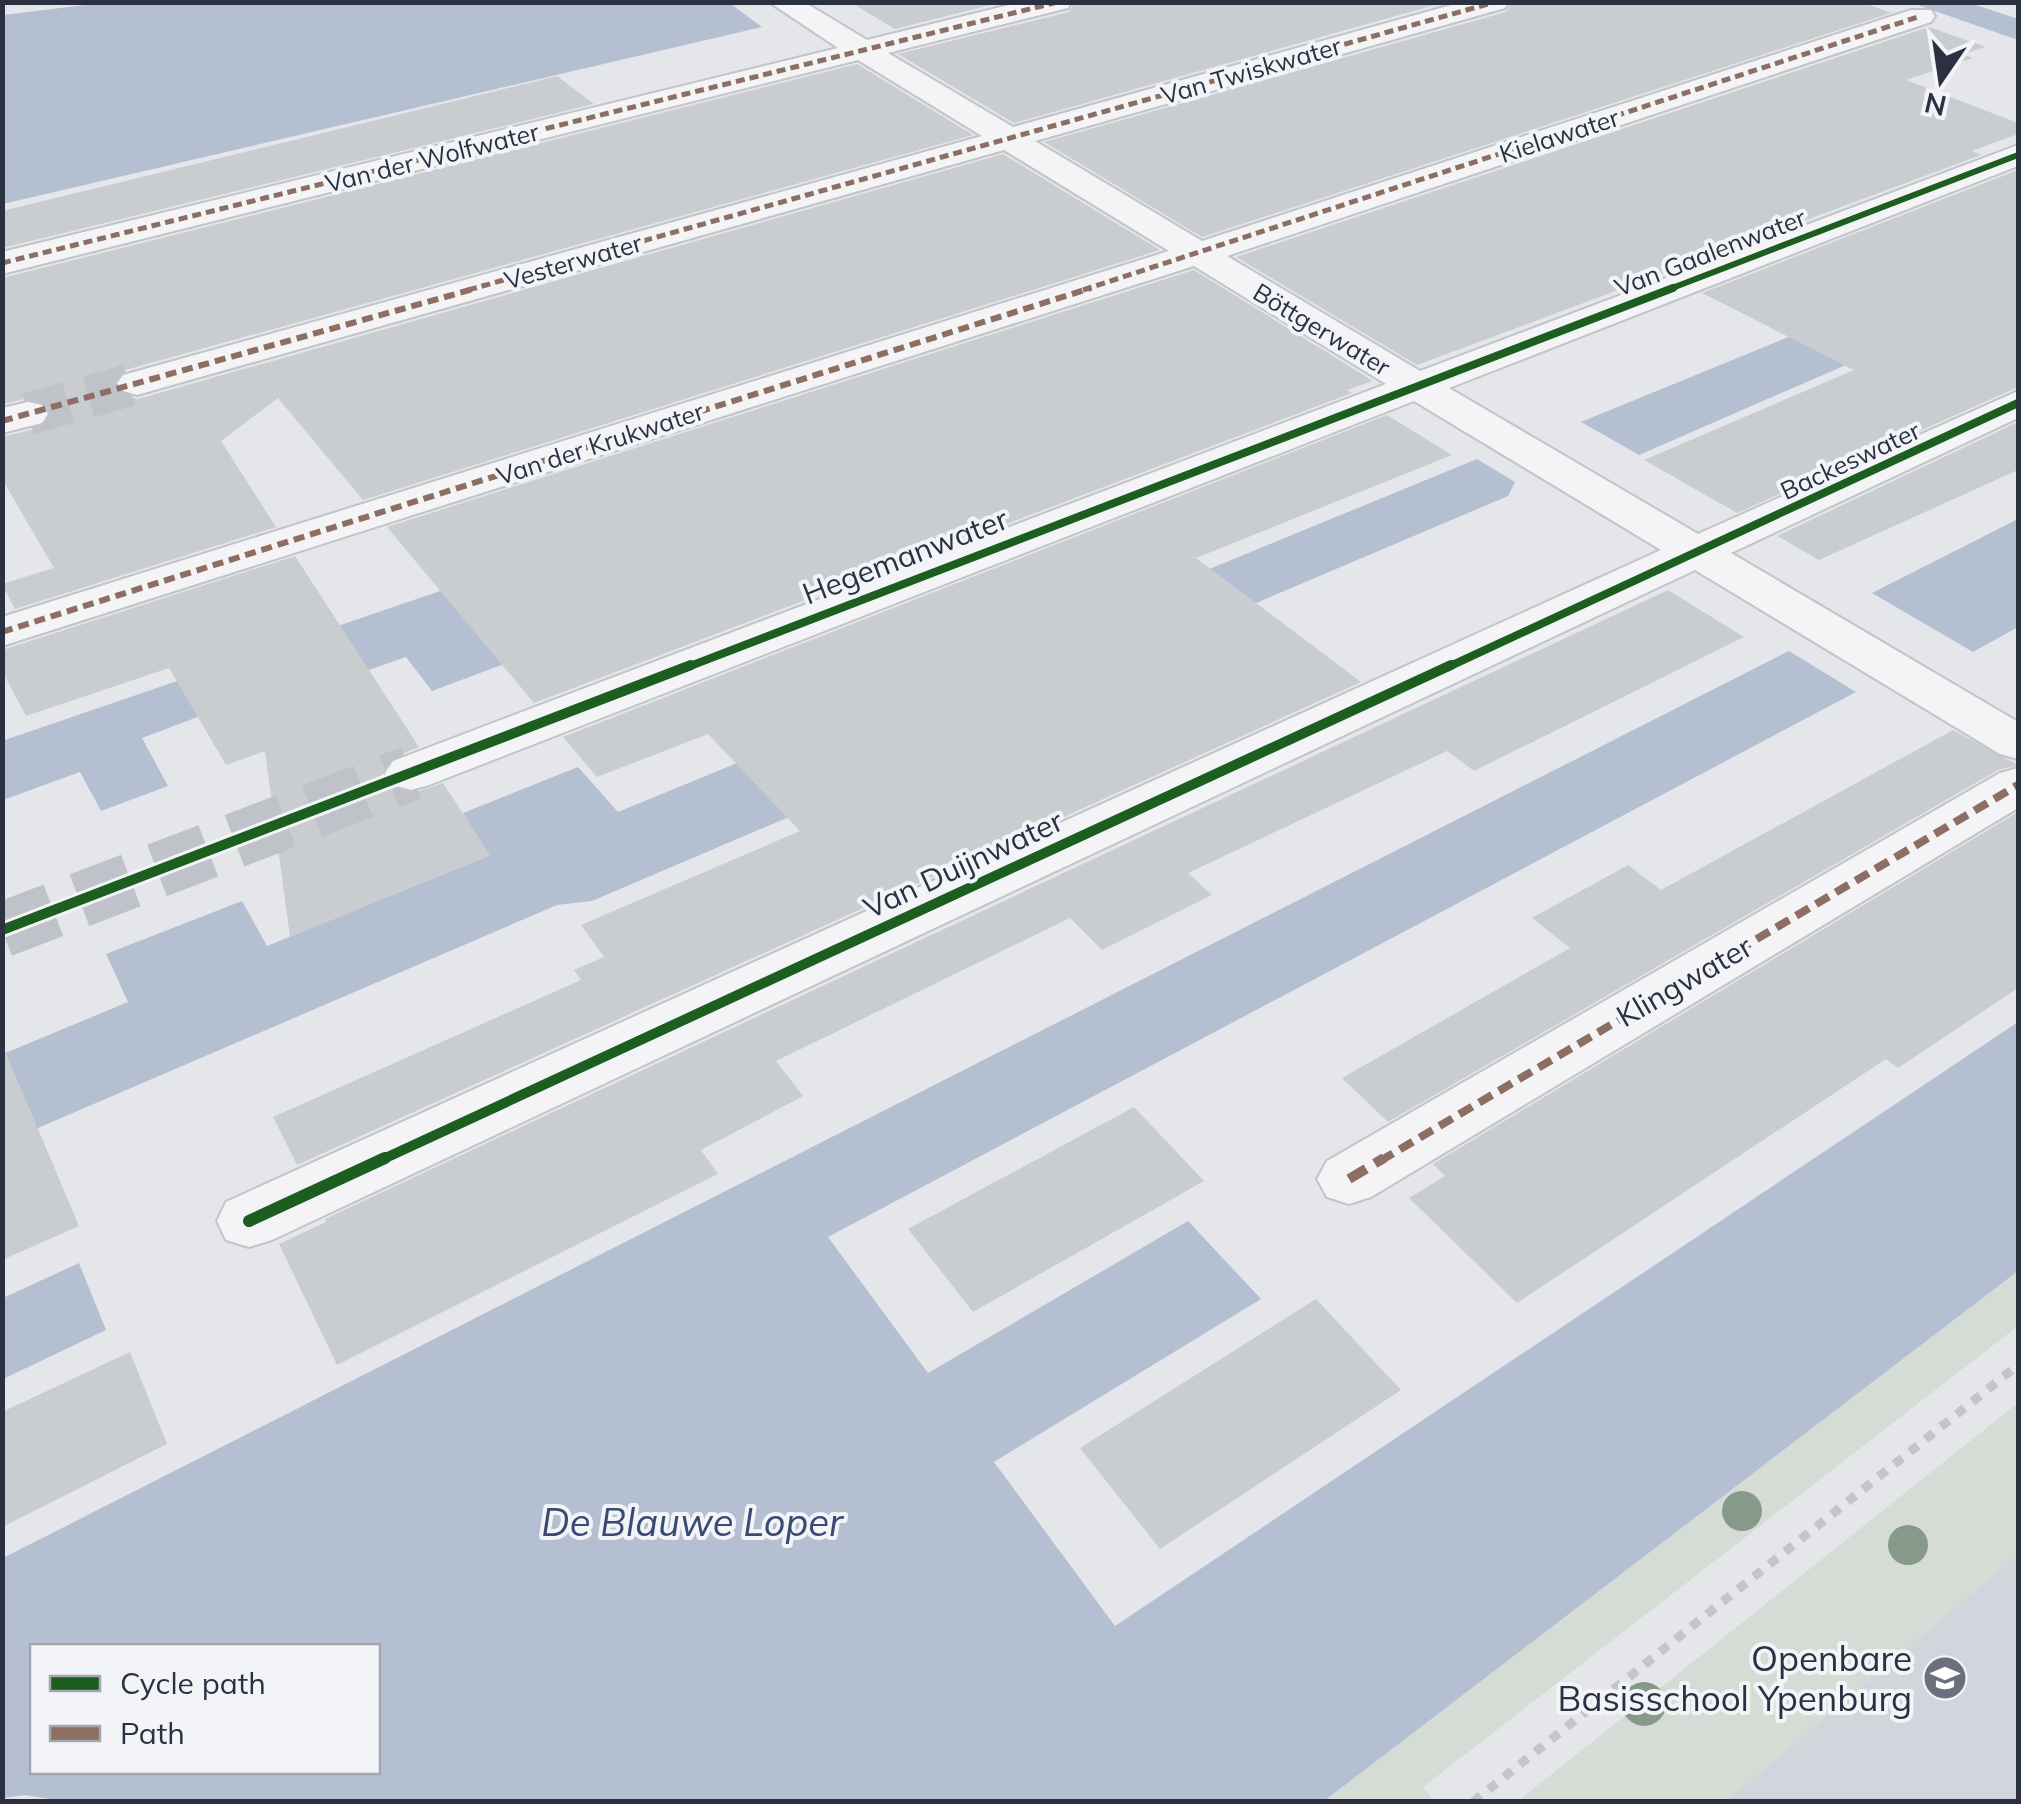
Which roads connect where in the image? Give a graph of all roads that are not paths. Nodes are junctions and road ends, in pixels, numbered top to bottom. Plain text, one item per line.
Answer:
1 (783, 2) edge
2 (1058, 2) edge
3 (1494, 2) edge
4 (1920, 16) dead end
5 (862, 52) junction
6 (1008, 140) junction
7 (2018, 155) edge
8 (1198, 254) junction
9 (2, 263) edge
10 (138, 383) tunnel mouth
11 (1416, 386) junction
12 (2018, 403) edge
13 (1698, 553) junction
14 (2, 632) edge
15 (2018, 744) edge
16 (411, 773) tunnel mouth
17 (2018, 785) edge
18 (1349, 1179) dead end
19 (249, 1221) dead end

1 - 5 street, Böttgerwater
2 - 5 street, Van der Wolfwater
3 - 6 street, Van Twiskwater
4 - 8 street, Kielawater
5 - 6 street, Böttgerwater
5 - 9 street, Van der Wolfwater
6 - 8 street, Böttgerwater
6 - 10 street, Vesterwater
7 - 11 street, Van Gaalenwater
8 - 11 street, Böttgerwater
8 - 14 street, Van der Krukwater
11 - 13 street, Böttgerwater
11 - 16 street, Hegemanwater
12 - 13 street, Backeswater
13 - 15 street, Böttgerwater
13 - 19 street, Van Duijnwater
17 - 18 street, Klingwater

